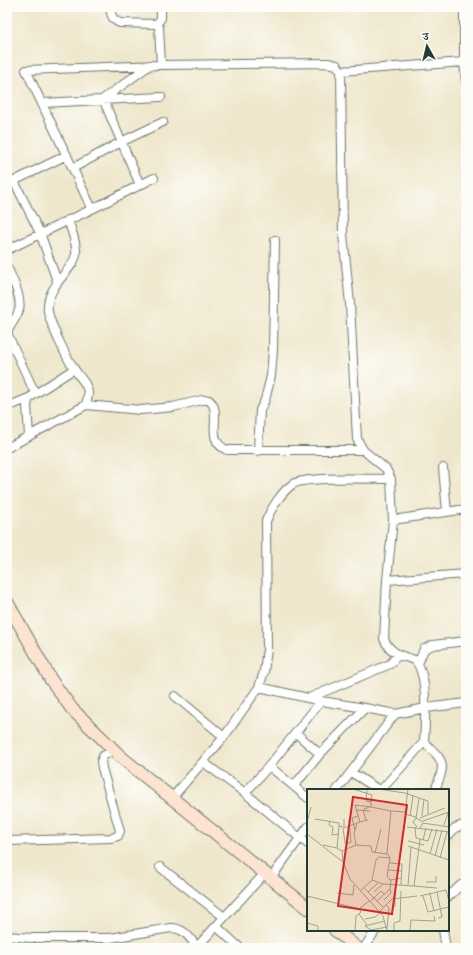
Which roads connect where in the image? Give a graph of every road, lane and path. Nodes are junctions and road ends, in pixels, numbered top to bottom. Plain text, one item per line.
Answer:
1 (110, 7) edge
2 (161, 7) edge
3 (464, 7) edge
4 (157, 24) junction
5 (464, 62) junction
6 (150, 64) junction
7 (162, 65) junction
8 (341, 71) junction
9 (466, 82) edge
10 (162, 97) dead end
11 (103, 99) junction
12 (42, 104) junction
13 (163, 122) dead end
14 (121, 142) junction
15 (67, 156) junction
16 (73, 168) junction
17 (154, 178) dead end
18 (140, 185) junction
19 (92, 209) junction
20 (68, 220) junction
21 (40, 233) junction
22 (275, 240) dead end
23 (7, 250) edge
24 (7, 267) edge
25 (58, 281) junction
26 (74, 369) junction
27 (32, 395) junction
28 (86, 405) junction
29 (7, 407) edge
30 (29, 436) junction
31 (7, 448) edge
32 (363, 450) junction
33 (258, 451) junction
34 (444, 468) dead end
35 (391, 479) junction
36 (466, 509) edge
37 (447, 512) junction
38 (393, 520) junction
39 (466, 574) edge
40 (387, 580) junction
41 (7, 602) edge
42 (466, 641) edge
43 (398, 655) junction
44 (418, 664) junction
45 (259, 687) junction
46 (175, 696) dead end
47 (308, 698) junction
48 (321, 701) junction
49 (466, 703) edge
50 (365, 708) junction
51 (426, 708) junction
52 (396, 714) junction
53 (296, 733) junction
54 (224, 737) junction
55 (424, 742) junction
56 (114, 750) junction
57 (320, 754) junction
58 (203, 762) junction
59 (269, 766) junction
60 (351, 772) junction
61 (294, 786) junction
62 (338, 789) edge
63 (378, 789) edge
64 (381, 789) edge
65 (435, 789) edge
66 (245, 793) junction
67 (307, 797) edge
68 (172, 798) junction
69 (466, 824) edge
70 (307, 828) edge
71 (449, 835) edge
72 (300, 838) junction
73 (7, 841) edge
74 (307, 843) edge
75 (160, 867) dead end
76 (268, 876) junction
77 (461, 885) dead end
78 (449, 896) edge
79 (307, 907) edge
80 (224, 917) junction
81 (216, 926) junction
82 (336, 931) edge
83 (375, 931) edge
84 (443, 931) edge
85 (7, 936) edge
86 (196, 947) edge
87 (238, 947) edge
88 (357, 948) edge
89 (364, 948) edge
90 (446, 948) edge

1 - 4 street
2 - 4 street
3 - 5 street
4 - 7 street
5 - 8 street
5 - 9 street
6 - 7 street
6 - 11 street
6 - 12 street
7 - 8 street
8 - 32 street
10 - 11 street
11 - 12 street
11 - 14 street
12 - 15 street
13 - 14 street
14 - 16 street
14 - 18 street
15 - 16 street
15 - 21 street
16 - 19 street
17 - 18 street
18 - 19 street
19 - 20 street
20 - 21 street
20 - 25 street
21 - 23 street
21 - 25 street
22 - 33 street
24 - 27 street
25 - 26 street
26 - 27 street
26 - 28 street
27 - 29 street
27 - 30 street
28 - 30 street
28 - 33 street
30 - 31 street
32 - 33 street
32 - 35 street
34 - 37 street
35 - 38 street
35 - 45 street
36 - 37 street
37 - 38 street
38 - 40 street
39 - 40 street
40 - 43 street
41 - 56 street
42 - 44 street
43 - 44 street
43 - 47 street
44 - 51 street
45 - 47 street
45 - 54 street
46 - 54 street
47 - 48 street
48 - 50 street
48 - 53 street
49 - 51 street
50 - 52 street
50 - 57 street
51 - 52 street
51 - 55 street
52 - 60 street
53 - 57 street
53 - 59 street
54 - 58 street
55 - 64 street
55 - 65 street
56 - 68 street
56 - 73 street
57 - 61 street
58 - 66 street
58 - 68 street
59 - 61 street
59 - 66 street
60 - 62 street
60 - 63 street
61 - 67 street
66 - 72 street
68 - 76 street
69 - 71 street
70 - 72 street
72 - 74 street
72 - 76 street
75 - 80 street
76 - 79 street
76 - 80 street
77 - 78 street
80 - 81 street
81 - 86 street
81 - 87 street
82 - 88 street
83 - 89 street
84 - 90 street
85 - 86 street

